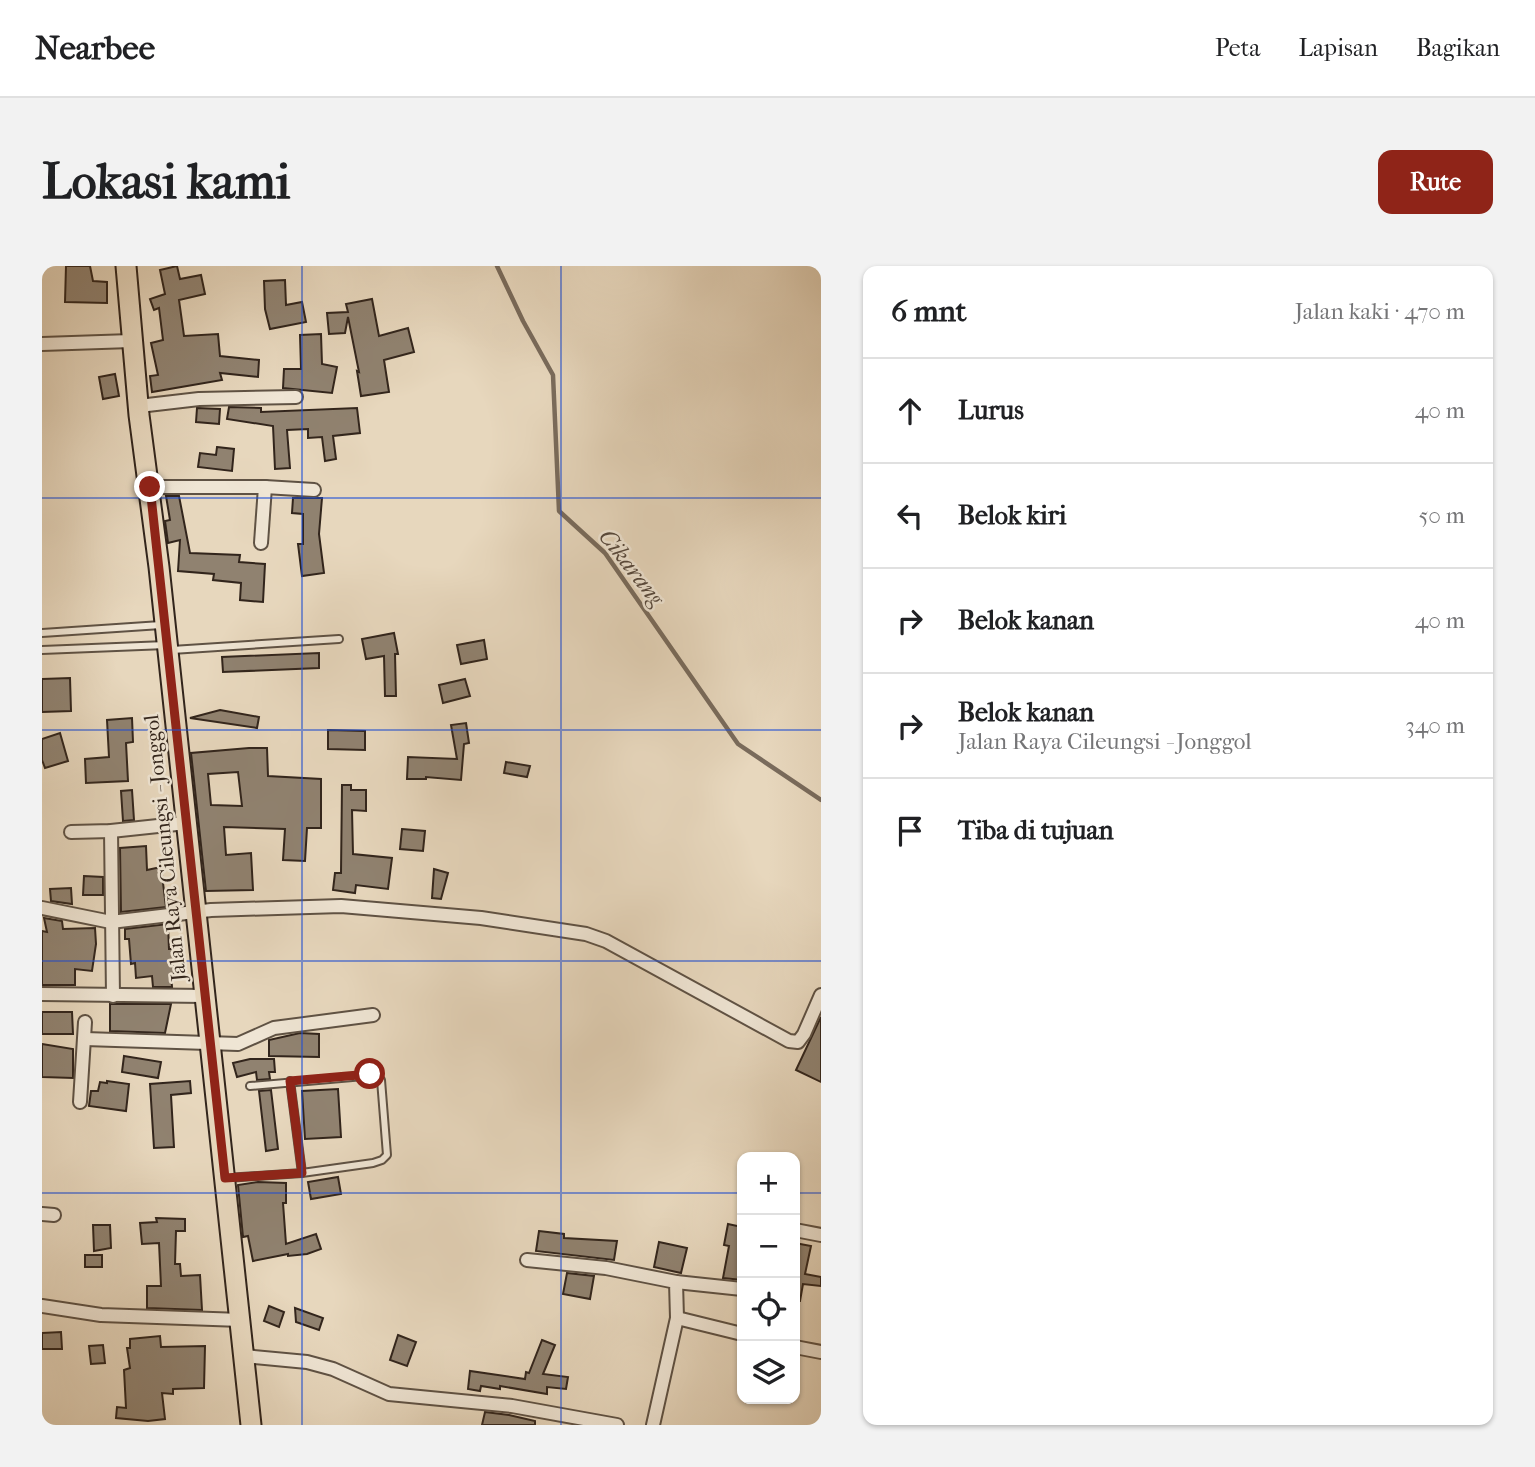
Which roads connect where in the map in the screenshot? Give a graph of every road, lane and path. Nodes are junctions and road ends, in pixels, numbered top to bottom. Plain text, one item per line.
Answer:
1 (126, 266) edge
2 (131, 341) junction
3 (42, 344) edge
4 (296, 397) dead end
5 (139, 406) junction
6 (150, 487) junction
7 (265, 487) junction
8 (314, 490) dead end
9 (261, 543) dead end
10 (163, 625) junction
11 (42, 633) edge
12 (340, 639) dead end
13 (166, 648) junction
14 (42, 650) edge
15 (186, 823) junction
16 (111, 831) junction
17 (71, 832) dead end
18 (42, 908) edge
19 (196, 912) junction
20 (111, 922) junction
21 (42, 994) edge
22 (821, 995) edge
23 (113, 996) junction
24 (204, 996) junction
25 (373, 1015) dead end
26 (85, 1022) dead end
27 (85, 1039) junction
28 (211, 1044) junction
29 (290, 1081) junction
30 (250, 1086) dead end
31 (80, 1102) dead end
32 (302, 1173) junction
33 (225, 1178) junction
34 (800, 1231) edge
35 (821, 1235) edge
36 (527, 1260) dead end
37 (676, 1282) junction
38 (737, 1288) edge
39 (42, 1306) edge
40 (677, 1318) junction
41 (240, 1320) junction
42 (737, 1333) edge
43 (800, 1348) edge
44 (821, 1352) edge
45 (244, 1356) junction
46 (251, 1425) edge
47 (617, 1425) edge
48 (653, 1425) edge

1 - 2 main road, Jalan Raya Cileungsi - Jonggol
2 - 3 street
2 - 5 main road, Jalan Raya Cileungsi - Jonggol
4 - 5 street
5 - 6 main road, Jalan Raya Cileungsi - Jonggol
6 - 7 street
6 - 10 main road, Jalan Raya Cileungsi - Jonggol
7 - 8 street
7 - 9 street
10 - 11 lane
10 - 13 main road, Jalan Raya Cileungsi - Jonggol
12 - 13 lane
13 - 14 lane
13 - 15 main road, Jalan Raya Cileungsi - Jonggol
15 - 16 street
15 - 19 main road, Jalan Raya Cileungsi - Jonggol
16 - 17 street
16 - 20 street
18 - 20 street
19 - 20 street
19 - 22 street
19 - 24 main road, Jalan Raya Cileungsi - Jonggol
20 - 23 street
21 - 23 street
23 - 24 street
24 - 28 main road, Jalan Raya Cileungsi - Jonggol
25 - 28 street
26 - 27 street
27 - 28 street
27 - 31 street
28 - 33 main road, Jalan Raya Cileungsi - Jonggol
29 - 30 lane
29 - 32 lane
29 - 32 lane
32 - 33 lane
33 - 41 main road, Jalan Raya Cileungsi - Jonggol
34 - 35 street
36 - 37 street
37 - 38 street
37 - 40 street
39 - 41 street
40 - 42 street
40 - 48 street
41 - 45 main road, Jalan Raya Cileungsi - Jonggol
43 - 44 street
45 - 46 main road, Jalan Raya Cileungsi - Jonggol
45 - 47 street

